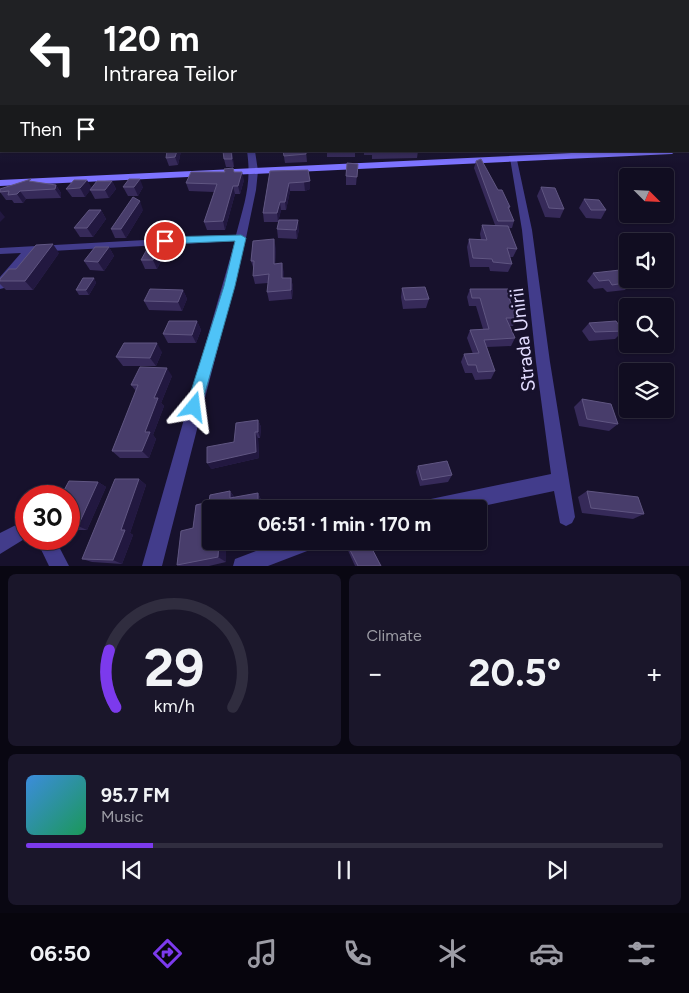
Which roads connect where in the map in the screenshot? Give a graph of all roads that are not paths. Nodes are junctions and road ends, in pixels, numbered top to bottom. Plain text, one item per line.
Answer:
1 (251, 152) edge
2 (654, 152) edge
3 (513, 160) junction
4 (254, 171) junction
5 (0, 182) edge
6 (241, 238) junction
7 (30, 249) junction
8 (0, 251) edge
9 (0, 285) edge
10 (560, 480) junction
11 (468, 500) edge
12 (566, 517) dead end
13 (15, 534) edge
14 (0, 545) edge
15 (51, 550) edge
16 (284, 550) edge
17 (60, 566) edge
18 (152, 566) edge
19 (242, 566) edge

1 - 4 street
2 - 3 street
3 - 4 street
3 - 10 street, Strada Unirii
4 - 5 street
4 - 6 street
6 - 7 street
6 - 18 street
7 - 8 street
7 - 9 street
10 - 11 street
10 - 12 street, Strada Unirii
13 - 14 street
15 - 17 street
16 - 19 street

